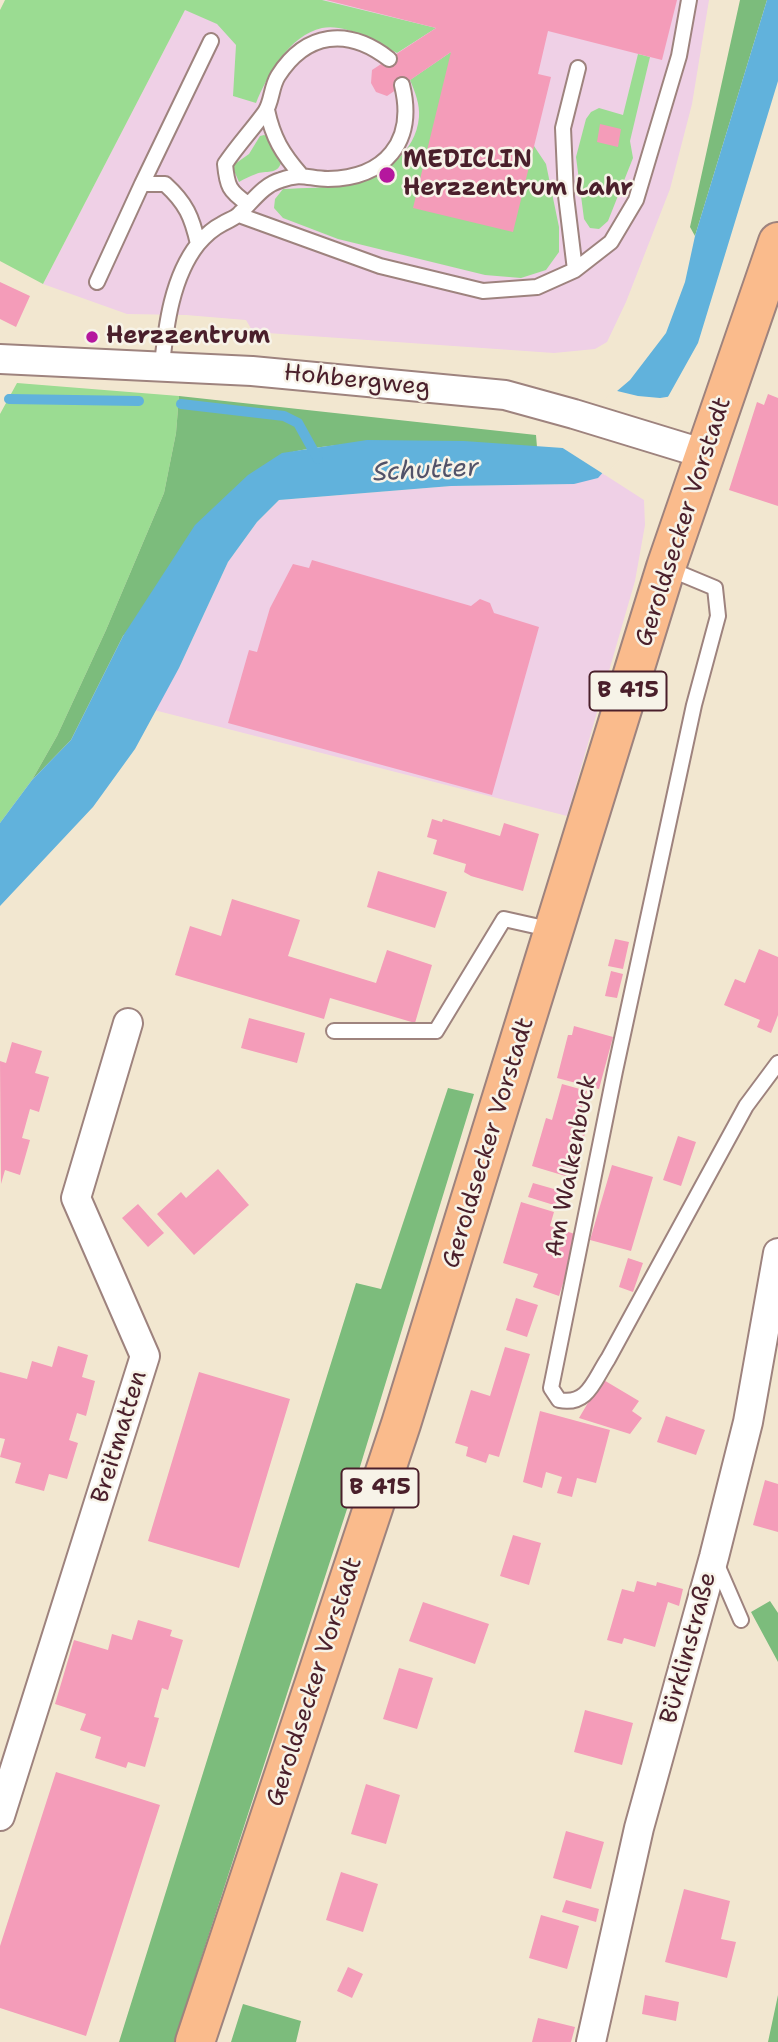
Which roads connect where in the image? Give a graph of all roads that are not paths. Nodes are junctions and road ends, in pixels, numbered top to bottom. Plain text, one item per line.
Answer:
1 (689, 0) edge
2 (211, 41) dead end
3 (388, 59) dead end
4 (578, 68) dead end
5 (402, 85) dead end
6 (267, 110) junction
7 (300, 174) junction
8 (142, 184) junction
9 (244, 209) junction
10 (778, 242) edge
11 (198, 244) junction
12 (575, 270) junction
13 (97, 282) dead end
14 (0, 359) edge
15 (162, 365) junction
16 (705, 454) junction
17 (666, 567) junction
18 (555, 930) junction
19 (128, 1023) dead end
20 (334, 1031) dead end
21 (778, 1063) edge
22 (778, 1253) edge
23 (714, 1557) junction
24 (741, 1620) dead end
25 (0, 1816) edge
26 (195, 2042) edge
27 (591, 2042) edge

1 - 12 lane
2 - 8 lane
3 - 6 lane
4 - 12 lane
5 - 7 lane
6 - 7 lane
6 - 9 lane
7 - 9 lane
8 - 11 lane
8 - 13 lane
9 - 11 lane
9 - 12 lane
10 - 16 main road, Geroldsecker Vorstadt / B 415
11 - 15 lane
14 - 15 street, Hohbergweg
15 - 16 street, Hohbergweg
16 - 17 main road, Geroldsecker Vorstadt / B 415
17 - 18 main road, Geroldsecker Vorstadt / B 415
17 - 21 lane, Am Walkenbuck
18 - 20 lane
18 - 26 main road, Geroldsecker Vorstadt / B 415
19 - 25 street, Breitmatten
22 - 23 street, Bürklinstraße
23 - 24 lane
23 - 27 street, Bürklinstraße

